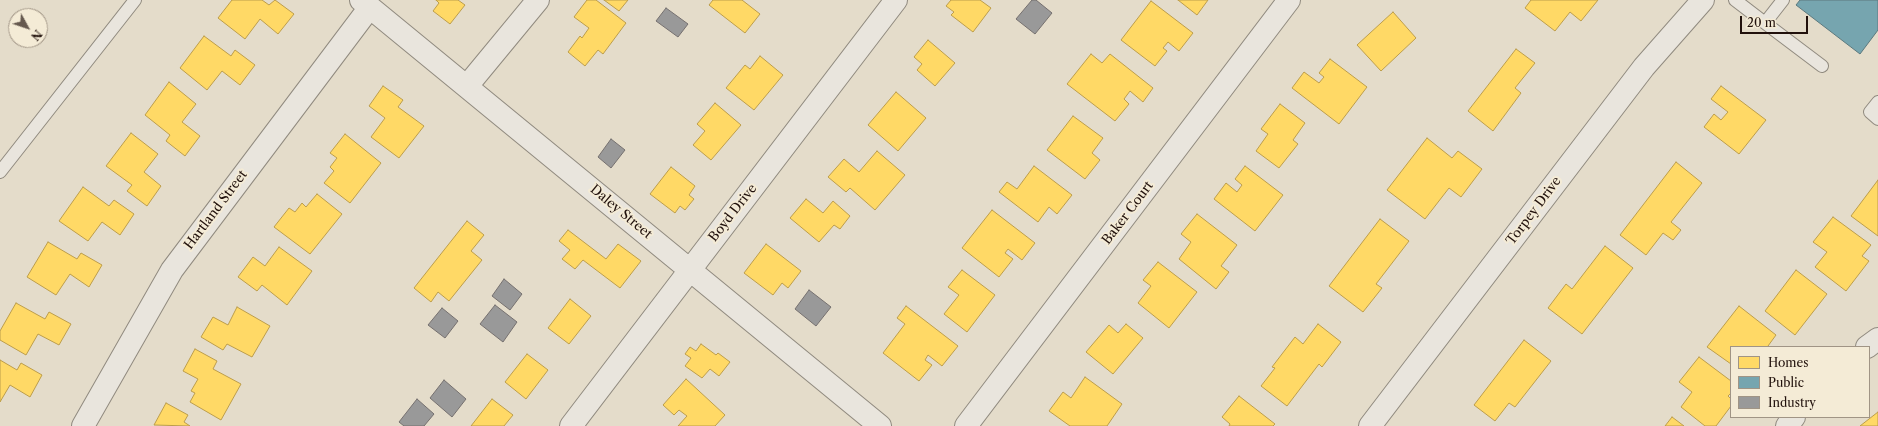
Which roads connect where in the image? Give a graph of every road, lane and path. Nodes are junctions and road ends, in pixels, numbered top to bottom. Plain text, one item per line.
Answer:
1 (134, 0) edge
2 (538, 0) edge
3 (896, 0) edge
4 (1289, 0) edge
5 (1703, 0) edge
6 (1735, 0) edge
7 (1783, 0) edge
8 (365, 4) edge
9 (1765, 23) junction
10 (1822, 66) dead end
11 (468, 86) junction
12 (1878, 102) edge
13 (1878, 119) edge
14 (0, 172) edge
15 (689, 269) junction
16 (1878, 339) edge
17 (1868, 346) edge
18 (1793, 418) edge
19 (83, 426) edge
20 (571, 426) edge
21 (880, 426) edge
22 (966, 426) edge
23 (1370, 426) edge
24 (1787, 426) edge

1 - 14 lane
2 - 11 street
3 - 15 street, Boyd Drive
4 - 22 street, Baker Court
5 - 23 street, Torpey Drive
6 - 9 lane
7 - 9 lane
8 - 11 street, Daley Street
8 - 19 street, Hartland Street
9 - 10 lane
11 - 15 street, Daley Street
12 - 13 lane
15 - 20 street, Boyd Drive
15 - 21 street, Daley Street
16 - 17 street
18 - 24 street

